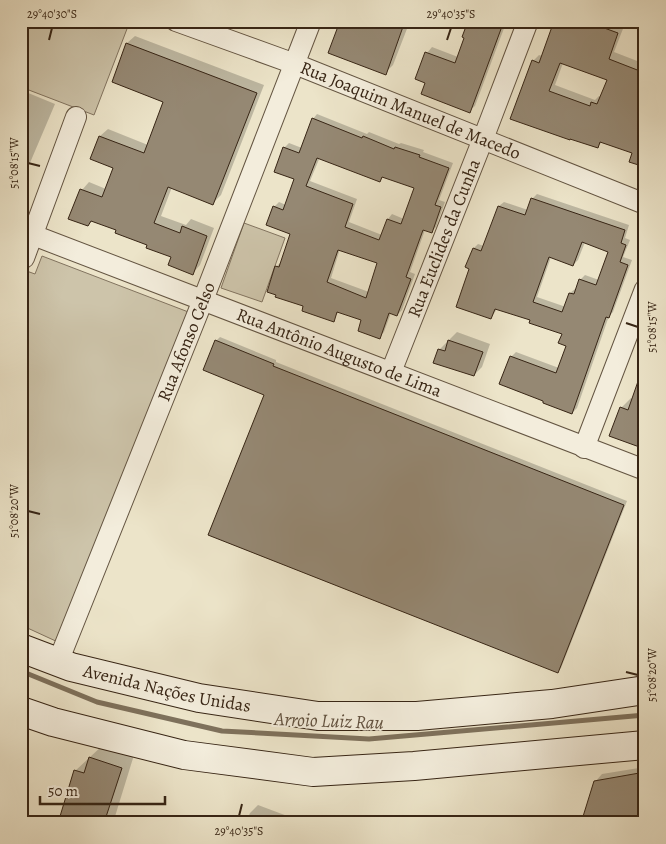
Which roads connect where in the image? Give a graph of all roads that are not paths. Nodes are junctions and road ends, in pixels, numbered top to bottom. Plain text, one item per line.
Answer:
1 (176, 21) edge
2 (311, 21) edge
3 (528, 21) edge
4 (295, 64) junction
5 (76, 117) dead end
6 (483, 139) junction
7 (645, 204) edge
8 (33, 235) junction
9 (24, 258) dead end
10 (645, 289) edge
11 (203, 300) junction
12 (391, 372) junction
13 (584, 448) junction
14 (645, 470) edge
15 (21, 648) edge
16 (58, 662) junction
17 (645, 690) edge
18 (21, 711) edge
19 (645, 745) edge

1 - 4 street, Rua Joaquim Manuel de Macedo
2 - 4 street, Rua Afonso Celso
3 - 6 street, Rua Euclides da Cunha
4 - 6 street, Rua Joaquim Manuel de Macedo
4 - 11 street, Rua Afonso Celso
5 - 8 street
6 - 7 street, Rua Joaquim Manuel de Macedo
6 - 12 street, Rua Euclides da Cunha
8 - 9 street
8 - 11 street, Rua Antônio Augusto de Lima
10 - 13 street
11 - 12 street, Rua Antônio Augusto de Lima
11 - 16 street, Rua Afonso Celso
12 - 13 street, Rua Antônio Augusto de Lima
13 - 14 street, Rua Antônio Augusto de Lima
15 - 16 main road, Avenida Nações Unidas
16 - 17 main road, Avenida Nações Unidas
18 - 19 main road

